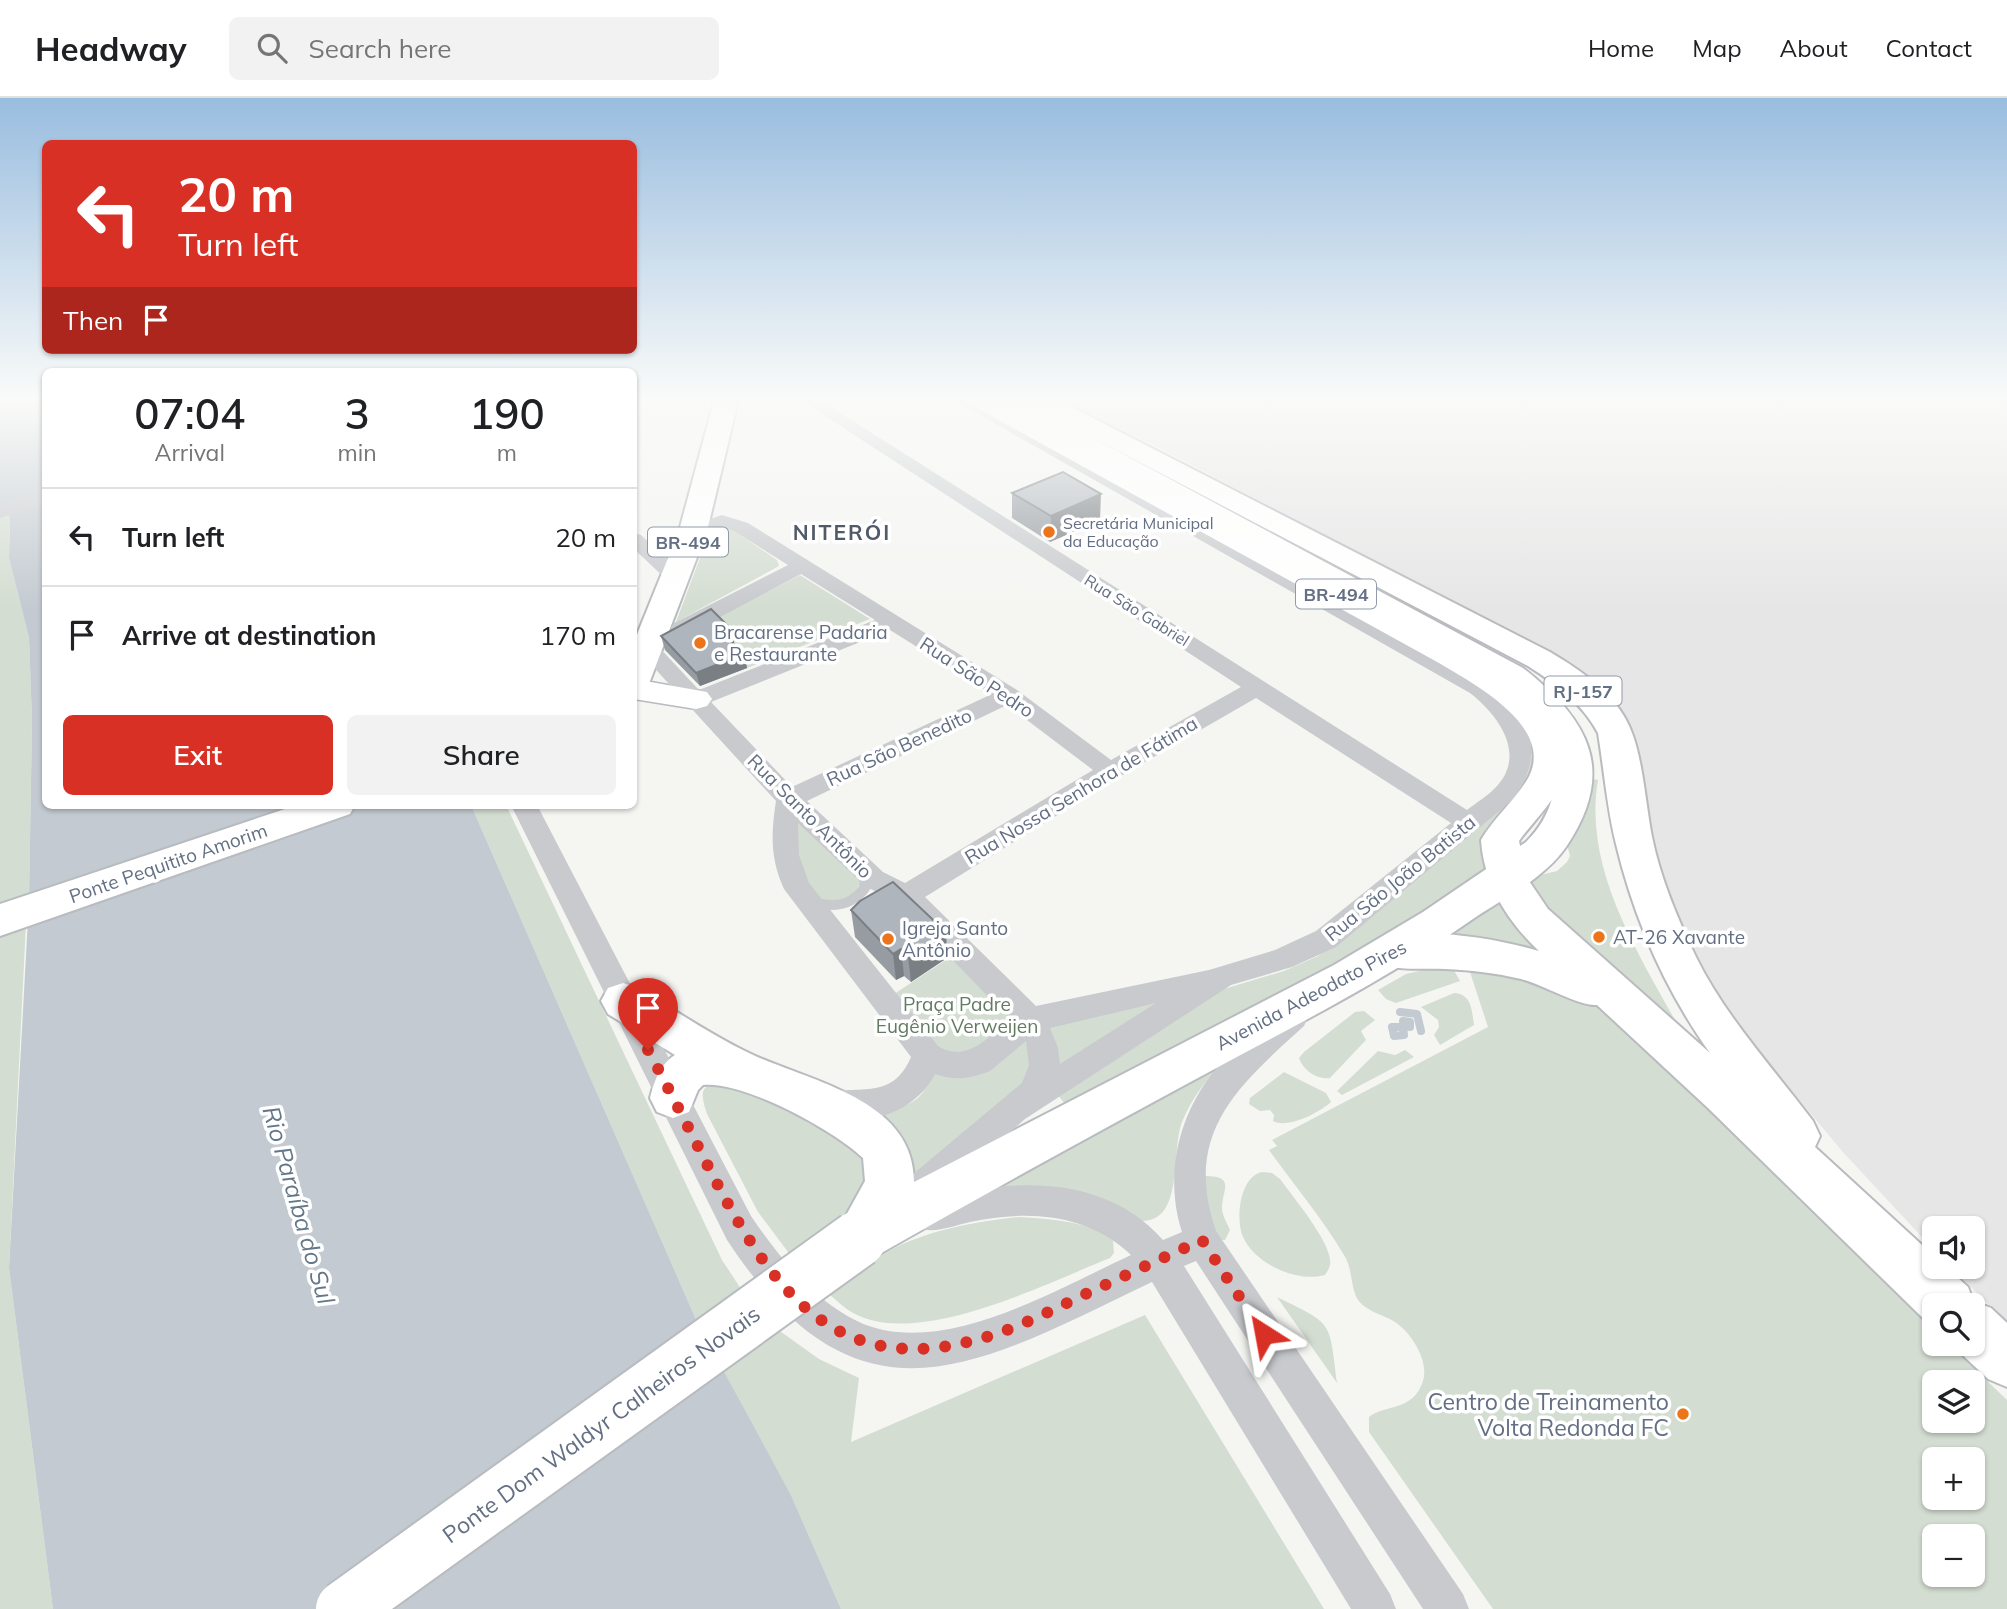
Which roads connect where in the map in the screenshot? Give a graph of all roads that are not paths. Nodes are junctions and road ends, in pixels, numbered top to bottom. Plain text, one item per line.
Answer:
1 (709, 468) edge
2 (913, 468) edge
3 (1081, 468) edge
4 (1104, 468) edge
5 (1128, 468) edge
6 (1168, 468) edge
7 (1093, 474) junction
8 (1069, 483) edge
9 (42, 497) edge
10 (1011, 507) edge
11 (0, 511) edge
12 (988, 516) junction
13 (692, 531) junction
14 (637, 542) edge
15 (1291, 557) junction
16 (801, 566) junction
17 (675, 577) junction
18 (1451, 615) junction
19 (890, 622) junction
20 (644, 648) edge
21 (637, 671) edge
22 (1258, 687) junction
23 (637, 689) edge
24 (1009, 695) junction
25 (696, 699) junction
26 (1110, 771) junction
27 (789, 799) junction
28 (325, 809) edge
29 (526, 809) edge
30 (1469, 823) junction
31 (865, 872) junction
32 (1506, 875) junction
33 (906, 895) junction
34 (809, 902) junction
35 (1, 919) edge
36 (1395, 952) junction
37 (1222, 976) junction
38 (1317, 996) junction
39 (624, 1001) junction
40 (1632, 1010) junction
41 (1030, 1020) junction
42 (927, 1055) junction
43 (730, 1065) junction
44 (673, 1098) junction
45 (818, 1104) junction
46 (1020, 1107) junction
47 (879, 1228) junction
48 (1870, 1232) junction
49 (1202, 1240) junction
50 (1157, 1261) junction
51 (1935, 1293) edge
52 (1985, 1339) edge
53 (2007, 1360) edge
54 (344, 1609) edge
55 (1375, 1609) edge
56 (1447, 1609) edge

1 - 13 main road, BR-494
2 - 12 street, Rua São Gabriel
3 - 7 street
4 - 32 main road, BR-494
5 - 15 main road, BR-494
6 - 18 main road, RJ-157
7 - 8 street
7 - 30 street, Rua São João Batista
9 - 11 street
10 - 12 street
12 - 22 street, Rua São Gabriel
13 - 16 street, Rua São Pedro
13 - 17 main road, BR-494
14 - 17 street
15 - 18 main road
15 - 32 main road, BR-494
16 - 19 street, Rua São Pedro
16 - 20 street
17 - 20 main road, BR-494
18 - 48 main road, RJ-157
19 - 24 street, Rua São Pedro
19 - 25 street
20 - 21 main road, BR-494
20 - 25 street, Rua Santo Antônio
22 - 26 street, Rua Nossa Senhora de Fátima
22 - 30 street, Rua São Gabriel
23 - 25 main road
24 - 26 street, Rua São Pedro
24 - 27 street, Rua São Benedito
25 - 27 street, Rua Santo Antônio
26 - 33 street, Rua Nossa Senhora de Fátima
27 - 31 street, Rua Santo Antônio
27 - 34 street
28 - 35 main road, Ponte Pequitito Amorim
29 - 39 street
30 - 37 street, Rua São João Batista
31 - 33 street, Rua Santo Antônio
31 - 34 lane
32 - 36 main road, Avenida Adeodato Pires / BR-494
32 - 40 main road
33 - 41 street, Rua Santo Antônio
34 - 42 street
36 - 38 main road, Avenida Adeodato Pires / BR-494
36 - 40 main road
37 - 41 street, Rua São João Batista
37 - 46 street, Rua São João Batista
38 - 47 main road, Avenida Adeodato Pires / BR-494
38 - 49 street
39 - 43 main road
39 - 44 street
40 - 48 main road
41 - 42 street, Rua São João Batista
41 - 46 street, Rua Santo Antônio
42 - 45 street
43 - 44 main road
43 - 45 main road
44 - 50 street
45 - 47 main road
46 - 47 street, Rua Santo Antônio
47 - 50 street
47 - 54 main road, Ponte Dom Waldyr Calheiros Novais, bridge
48 - 51 main road, RJ-157
49 - 50 street
49 - 56 street
50 - 55 street
52 - 53 main road

